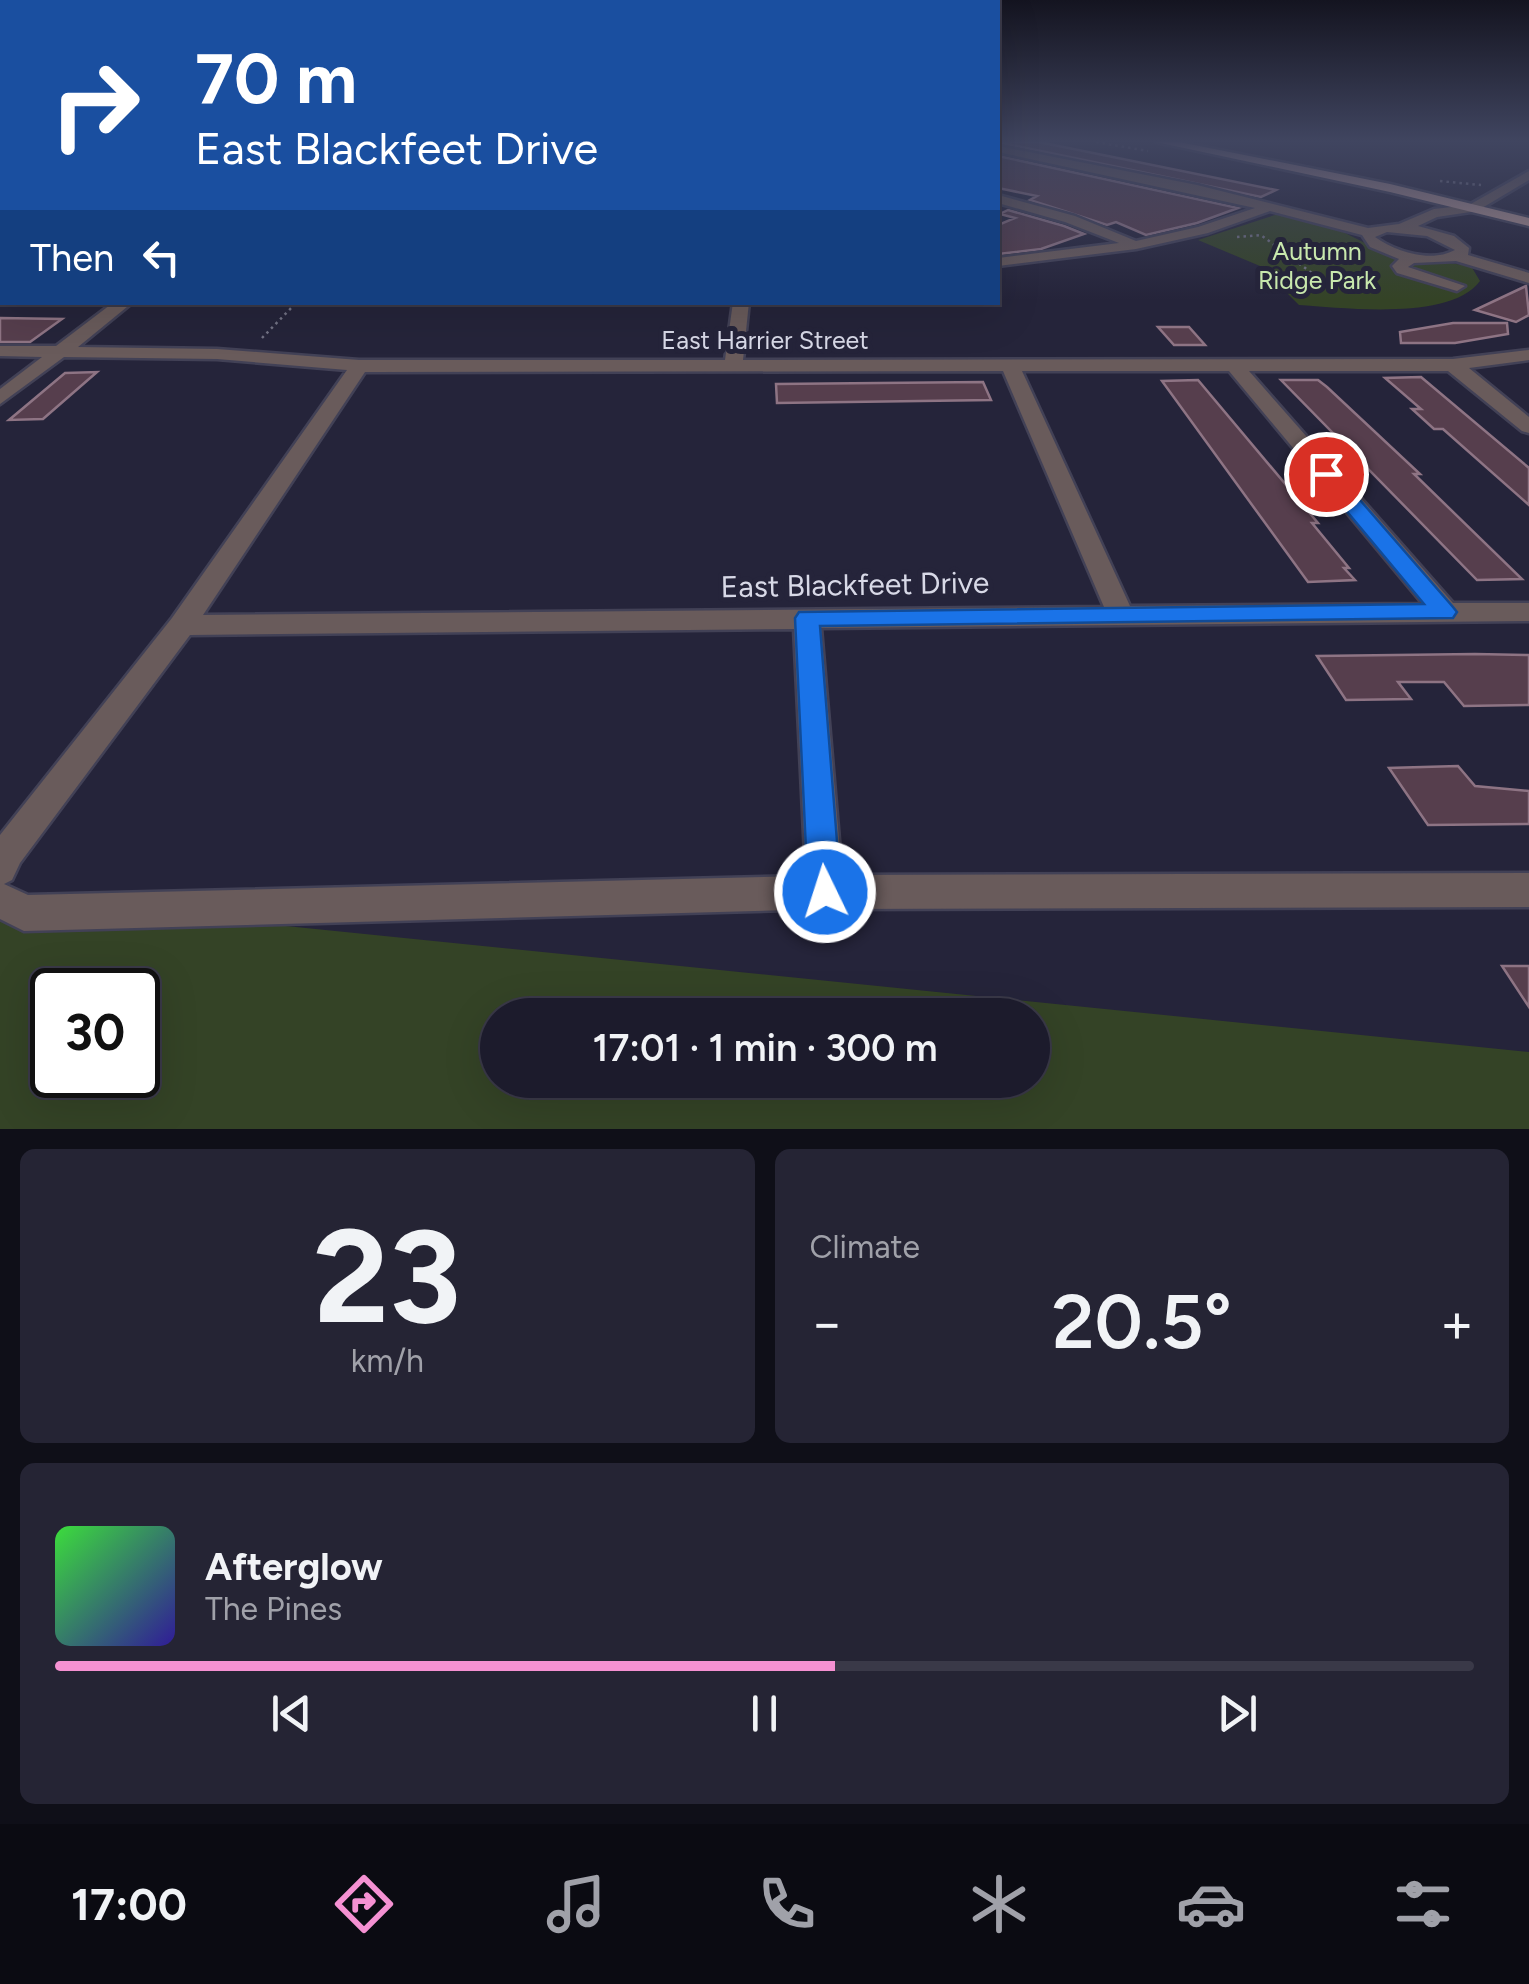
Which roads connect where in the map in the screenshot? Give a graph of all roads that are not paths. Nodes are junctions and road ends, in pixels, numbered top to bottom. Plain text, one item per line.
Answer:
1 (1212, 195) edge
2 (1409, 195) edge
3 (1496, 195) edge
4 (1000, 200) edge
5 (1270, 207) junction
6 (1472, 208) junction
7 (1529, 222) edge
8 (1401, 228) junction
9 (1368, 232) junction
10 (1466, 239) junction
11 (1140, 247) junction
12 (1412, 256) junction
13 (1000, 262) edge
14 (1529, 278) edge
15 (1457, 286) dead end
16 (121, 305) edge
17 (741, 305) edge
18 (0, 352) edge
19 (58, 352) junction
20 (1529, 355) edge
21 (1232, 363) junction
22 (1452, 364) junction
23 (1010, 365) junction
24 (360, 366) junction
25 (733, 366) junction
26 (0, 398) edge
27 (1529, 427) edge
28 (1444, 612) junction
29 (1529, 612) edge
30 (1121, 615) junction
31 (807, 618) junction
32 (182, 625) junction
33 (0, 869) edge
34 (1529, 890) edge
35 (825, 892) junction
36 (0, 898) edge

1 - 5 street
2 - 6 main road
3 - 6 street
4 - 11 street
5 - 9 street
5 - 11 street
6 - 7 main road
6 - 8 street
6 - 10 street
8 - 9 street
8 - 10 street
9 - 12 street
10 - 12 street
10 - 14 street
11 - 13 street
12 - 15 street
16 - 19 street
17 - 25 street
18 - 19 street, East Harrier Street
19 - 24 street, East Harrier Street
19 - 26 street
20 - 22 street, East Harrier Street
21 - 22 street, East Harrier Street
21 - 23 street, East Harrier Street
21 - 28 street
22 - 27 street
23 - 25 street, East Harrier Street
23 - 30 street
24 - 25 street, East Harrier Street
24 - 32 street
28 - 29 street, East Blackfeet Drive
28 - 30 street, East Blackfeet Drive
30 - 31 street, East Blackfeet Drive
31 - 32 street, East Blackfeet Drive
31 - 35 street
32 - 33 street
34 - 35 street
35 - 36 street

